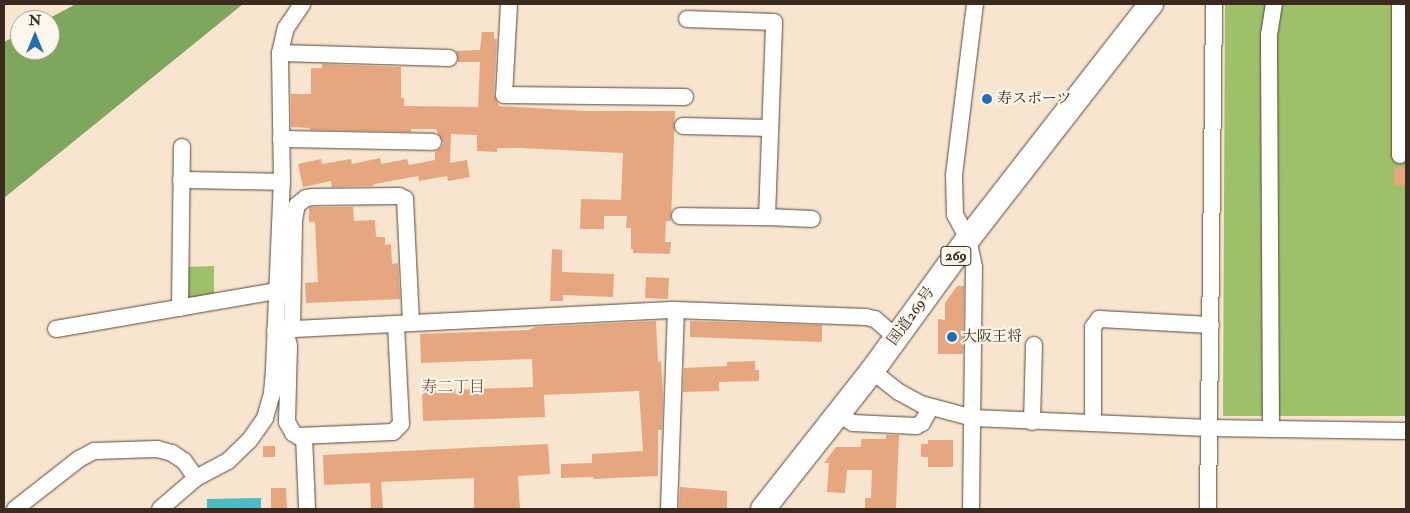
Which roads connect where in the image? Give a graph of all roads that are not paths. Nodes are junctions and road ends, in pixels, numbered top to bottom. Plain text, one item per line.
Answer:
1 (302, 4) edge
2 (509, 4) edge
3 (975, 4) edge
4 (1151, 4) edge
5 (1214, 4) edge
6 (1274, 4) edge
7 (1400, 4) edge
8 (687, 18) dead end
9 (1403, 26) edge
10 (280, 53) junction
11 (449, 58) dead end
12 (685, 97) dead end
13 (683, 126) dead end
14 (770, 128) junction
15 (281, 139) junction
16 (433, 142) dead end
17 (182, 147) dead end
18 (1400, 155) dead end
19 (181, 180) junction
20 (282, 182) junction
21 (680, 216) dead end
22 (767, 217) junction
23 (812, 218) dead end
24 (968, 239) junction
25 (276, 291) junction
26 (180, 308) junction
27 (676, 310) junction
28 (403, 324) junction
29 (1211, 325) junction
30 (56, 329) dead end
31 (284, 330) junction
32 (896, 337) junction
33 (1034, 345) dead end
34 (872, 371) junction
35 (931, 407) junction
36 (838, 414) junction
37 (973, 418) junction
38 (1032, 422) junction
39 (1093, 423) junction
40 (1209, 428) junction
41 (1271, 429) junction
42 (1406, 431) edge
43 (304, 436) junction
44 (196, 478) junction
45 (15, 509) edge
46 (160, 509) edge
47 (307, 509) edge
48 (670, 509) edge
49 (762, 509) edge
50 (971, 509) edge
51 (1208, 509) edge

1 - 10 street
2 - 12 street
3 - 24 street
4 - 24 highway, 国道269号 / 269
5 - 29 street
6 - 41 street
7 - 9 street
8 - 14 street
9 - 18 street
10 - 11 street
10 - 15 street
13 - 14 street
14 - 22 street
15 - 16 street
15 - 20 street
17 - 19 street
19 - 20 street
19 - 26 street
20 - 25 street
21 - 22 street
22 - 23 street
24 - 32 highway, 国道269号 / 269
24 - 37 street
25 - 26 street
25 - 31 street
26 - 30 street
27 - 28 street
27 - 32 street
27 - 48 street
28 - 31 street
28 - 31 street
28 - 43 street
29 - 39 street
29 - 40 street
31 - 43 street
31 - 44 street
32 - 34 highway, 国道269号 / 269
33 - 38 street
34 - 35 street
34 - 36 highway, 国道269号 / 269
35 - 36 street
35 - 37 street
36 - 49 highway, 国道269号 / 269
37 - 38 street
37 - 50 street
38 - 39 street
39 - 40 street
40 - 41 street
40 - 51 street
41 - 42 street
43 - 47 street
44 - 45 street
44 - 46 street

